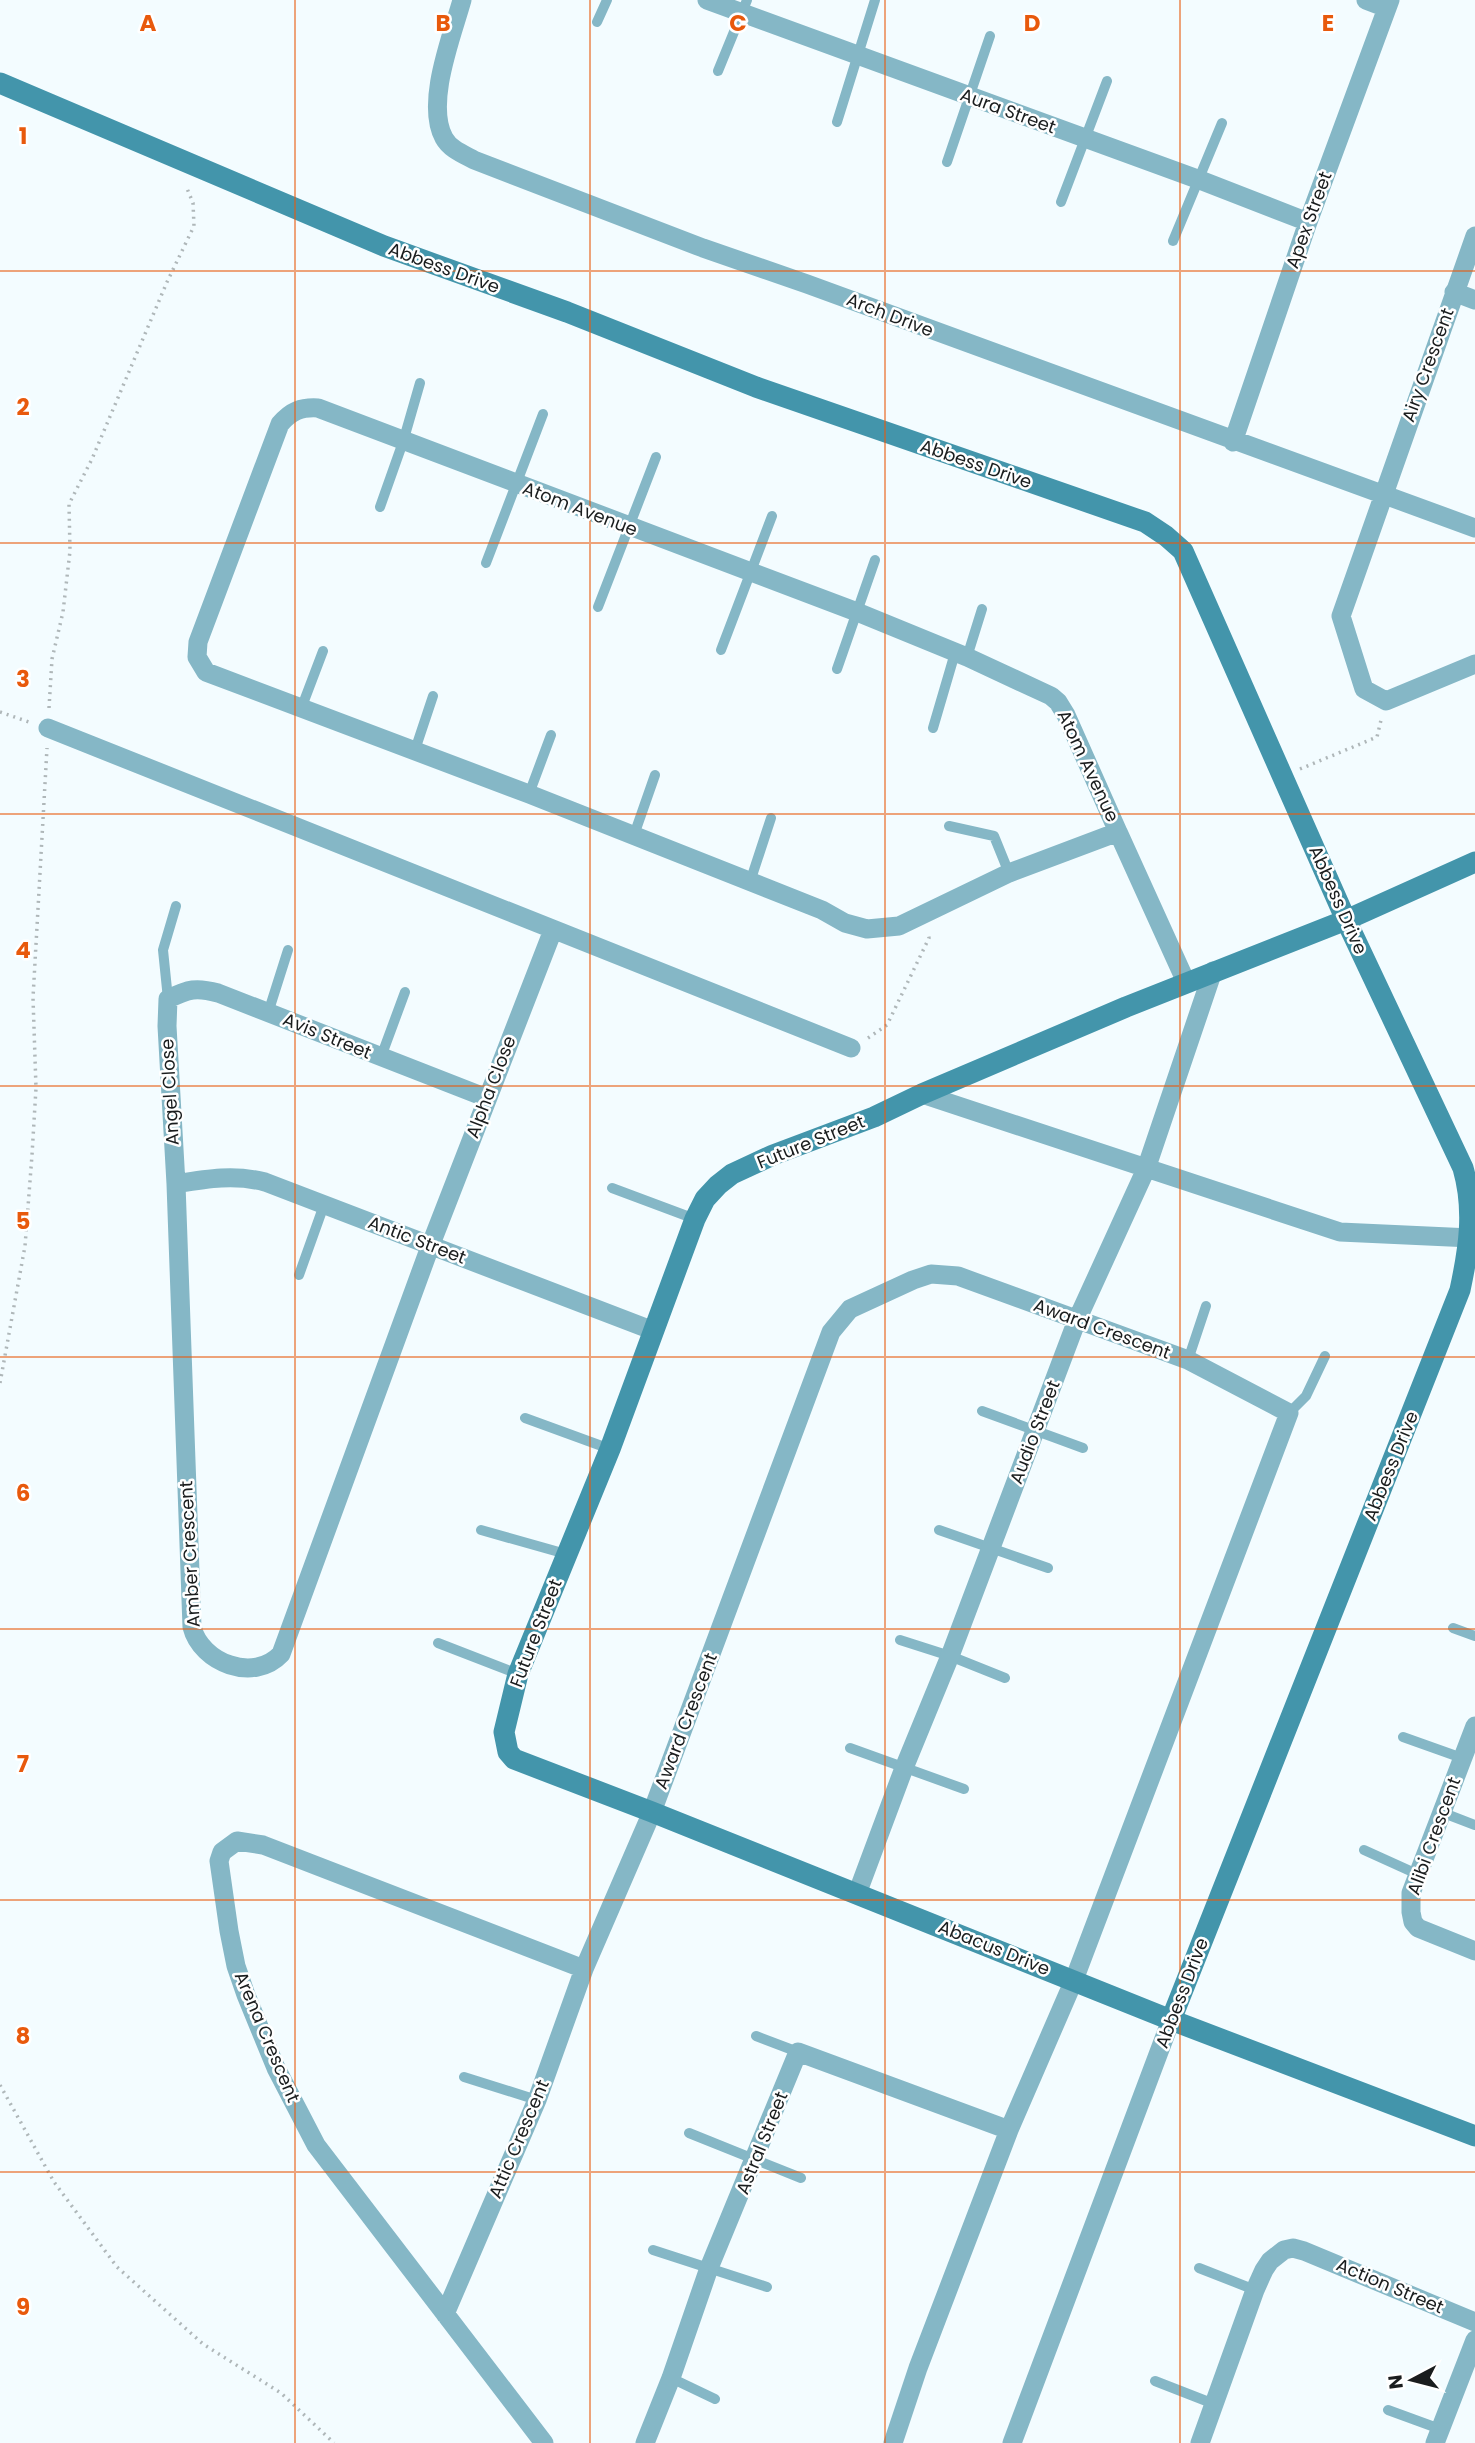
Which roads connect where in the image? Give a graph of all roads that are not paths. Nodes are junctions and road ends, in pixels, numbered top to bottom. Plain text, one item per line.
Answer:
1 (461, 0) edge
2 (607, 0) edge
3 (707, 0) edge
4 (875, 0) edge
5 (1366, 0) edge
6 (1388, 4) edge
7 (744, 7) edge
8 (597, 22) dead end
9 (990, 36) dead end
10 (857, 55) junction
11 (718, 71) dead end
12 (1107, 81) dead end
13 (0, 83) edge
14 (969, 97) junction
15 (837, 122) dead end
16 (1222, 123) dead end
17 (1085, 140) junction
18 (947, 162) dead end
19 (1200, 180) junction
20 (1061, 202) dead end
21 (1308, 222) junction
22 (1475, 236) edge
23 (1173, 241) dead end
24 (1454, 292) junction
25 (1475, 300) edge
26 (420, 383) dead end
27 (543, 414) dead end
28 (403, 442) junction
29 (1233, 442) junction
30 (656, 457) dead end
31 (516, 484) junction
32 (1382, 495) junction
33 (380, 507) dead end
34 (772, 516) dead end
35 (630, 528) junction
36 (1475, 528) edge
37 (875, 560) dead end
38 (486, 564) dead end
39 (749, 573) junction
40 (598, 607) dead end
41 (982, 609) dead end
42 (857, 612) junction
43 (721, 650) dead end
44 (323, 651) dead end
45 (961, 655) junction
46 (1475, 664) edge
47 (836, 669) dead end
48 (433, 696) dead end
49 (301, 709) junction
50 (48, 728) road end
51 (933, 728) dead end
52 (551, 735) dead end
53 (415, 750) junction
54 (655, 775) dead end
55 (529, 794) junction
56 (771, 818) dead end
57 (949, 826) dead end
58 (1118, 831) junction
59 (634, 835) junction
60 (1475, 862) edge
61 (1009, 873) junction
62 (750, 883) junction
63 (176, 906) dead end
64 (1346, 920) junction
65 (553, 930) junction
66 (288, 950) dead end
67 (1213, 971) junction
68 (1186, 982) junction
69 (405, 992) dead end
70 (168, 999) junction
71 (268, 1013) junction
72 (851, 1048) road end
73 (381, 1058) junction
74 (922, 1094) junction
75 (487, 1098) junction
76 (1146, 1169) junction
77 (176, 1184) junction
78 (612, 1188) dead end
79 (324, 1205) junction
80 (695, 1219) junction
81 (1471, 1238) junction
82 (431, 1244) junction
83 (299, 1275) dead end
84 (1468, 1294) edge
85 (1206, 1306) dead end
86 (1077, 1321) junction
87 (654, 1331) junction
88 (1325, 1356) dead end
89 (1188, 1360) junction
90 (982, 1411) dead end
91 (1289, 1413) junction
92 (525, 1418) dead end
93 (1035, 1432) junction
94 (610, 1448) junction
95 (1083, 1448) dead end
96 (481, 1530) dead end
97 (939, 1530) dead end
98 (991, 1549) junction
99 (566, 1554) junction
100 (1048, 1568) dead end
101 (1453, 1628) dead end
102 (1475, 1636) edge
103 (900, 1640) dead end
104 (438, 1643) dead end
105 (950, 1656) junction
106 (518, 1674) junction
107 (1005, 1678) dead end
108 (1475, 1726) edge
109 (1403, 1737) dead end
110 (850, 1748) dead end
111 (1462, 1758) junction
112 (513, 1759) joint
113 (904, 1768) junction
114 (964, 1789) dead end
115 (652, 1812) junction
116 (1441, 1812) junction
117 (1475, 1825) edge
118 (1364, 1850) dead end
119 (1417, 1874) junction
120 (857, 1894) junction
121 (1475, 1951) edge
122 (584, 1969) junction
123 (1074, 1980) junction
124 (1171, 2020) junction
125 (756, 2036) dead end
126 (798, 2052) junction
127 (464, 2077) dead end
128 (537, 2100) junction
129 (1009, 2130) junction
130 (689, 2133) dead end
131 (1475, 2136) edge
132 (756, 2160) junction
133 (801, 2178) dead end
134 (653, 2250) dead end
135 (709, 2268) junction
136 (1199, 2268) dead end
137 (767, 2287) dead end
138 (1255, 2290) junction
139 (445, 2314) junction
140 (1475, 2322) edge
141 (1475, 2340) edge
142 (671, 2378) junction
143 (1155, 2381) dead end
144 (715, 2399) dead end
145 (1214, 2404) junction
146 (1388, 2410) dead end
147 (1438, 2436) edge
148 (544, 2443) edge
149 (645, 2443) edge
150 (893, 2443) edge
151 (1012, 2443) edge
152 (1200, 2443) edge

1 - 29 street, Arch Drive
2 - 8 lane
3 - 7 street, Aura Street
4 - 10 lane
5 - 6 street
6 - 21 street, Apex Street
7 - 10 street, Aura Street
7 - 11 lane
9 - 14 lane
10 - 14 street, Aura Street
10 - 15 lane
12 - 17 lane
13 - 64 street, Abbess Drive
14 - 17 street, Aura Street
14 - 18 lane
16 - 19 lane
17 - 19 street, Aura Street
17 - 20 lane
19 - 21 street, Aura Street
19 - 23 lane
21 - 29 street, Apex Street
22 - 24 street, Airy Crescent
24 - 25 street
24 - 32 street, Airy Crescent
26 - 28 lane
27 - 31 lane
28 - 31 street, Atom Avenue
28 - 33 lane
28 - 49 street, Atom Avenue
29 - 32 street, Arch Drive
30 - 35 lane
31 - 35 street, Atom Avenue
31 - 38 lane
32 - 36 street, Arch Drive
32 - 46 street, Airy Crescent
34 - 39 lane
35 - 39 street, Atom Avenue
35 - 40 lane
37 - 42 lane
39 - 42 street, Atom Avenue
39 - 43 lane
41 - 45 lane
42 - 45 street, Atom Avenue
42 - 47 lane
44 - 49 lane
45 - 51 lane
45 - 58 street, Atom Avenue
48 - 53 lane
49 - 53 street, Atom Avenue
50 - 65 street
52 - 55 lane
53 - 55 street, Atom Avenue
54 - 59 lane
55 - 59 street, Atom Avenue
56 - 62 lane
57 - 61 lane
58 - 61 street, Atom Avenue
58 - 68 street
59 - 62 street, Atom Avenue
60 - 64 street, Future Street
61 - 62 street, Atom Avenue
63 - 70 lane
64 - 67 street, Future Street
64 - 81 street, Abbess Drive
65 - 72 street
65 - 75 street, Alpha Close
66 - 71 lane
67 - 68 street, Future Street
67 - 76 street, Audio Street
68 - 74 street, Future Street
69 - 73 lane
70 - 71 street, Avis Street
70 - 77 street, Angel Close
71 - 73 street, Avis Street
73 - 75 street, Avis Street
74 - 76 street
74 - 80 street, Future Street
75 - 82 street, Alpha Close
76 - 81 street
76 - 86 street, Audio Street
77 - 79 street, Antic Street
77 - 82 street, Amber Crescent
78 - 80 lane
79 - 82 street, Antic Street
79 - 83 lane
80 - 87 street, Future Street
81 - 84 street, Abbess Drive
82 - 87 street, Antic Street
84 - 124 street, Abbess Drive
85 - 89 lane
86 - 89 street, Award Crescent
86 - 93 street, Audio Street
86 - 115 street, Award Crescent
87 - 94 street, Future Street
88 - 91 lane
89 - 91 street, Award Crescent
90 - 93 lane
91 - 123 street
92 - 94 lane
93 - 95 lane
93 - 98 street, Audio Street
94 - 99 street, Future Street
96 - 99 lane
97 - 98 lane
98 - 100 lane
98 - 105 street, Audio Street
99 - 106 street, Future Street
101 - 102 lane
103 - 105 lane
104 - 106 lane
105 - 107 lane
105 - 113 street, Audio Street
106 - 112 street, Future Street
108 - 111 street, Alibi Crescent
109 - 111 lane
110 - 113 lane
111 - 116 street, Alibi Crescent
112 - 115 street, Abacus Drive
113 - 114 lane
113 - 120 street, Audio Street
115 - 120 street, Abacus Drive
115 - 122 street, Attic Crescent
116 - 117 lane
116 - 119 street, Alibi Crescent
118 - 119 lane
119 - 121 street, Alibi Crescent
120 - 123 street, Abacus Drive
122 - 128 street, Attic Crescent
122 - 139 street, Arena Crescent
123 - 124 street, Abacus Drive
123 - 129 street
124 - 131 street, Abacus Drive
124 - 151 street, Abbess Drive
125 - 126 lane
126 - 129 street
126 - 132 street, Astral Street
127 - 128 lane
128 - 139 street, Attic Crescent
129 - 150 street
130 - 132 lane
132 - 133 lane
132 - 135 street, Astral Street
134 - 135 lane
135 - 137 lane
135 - 142 street, Astral Street
136 - 138 lane
138 - 140 street, Action Street
138 - 145 street
139 - 148 street
141 - 147 street
142 - 144 lane
142 - 149 street, Astral Street
143 - 145 lane
145 - 152 street
146 - 147 lane

